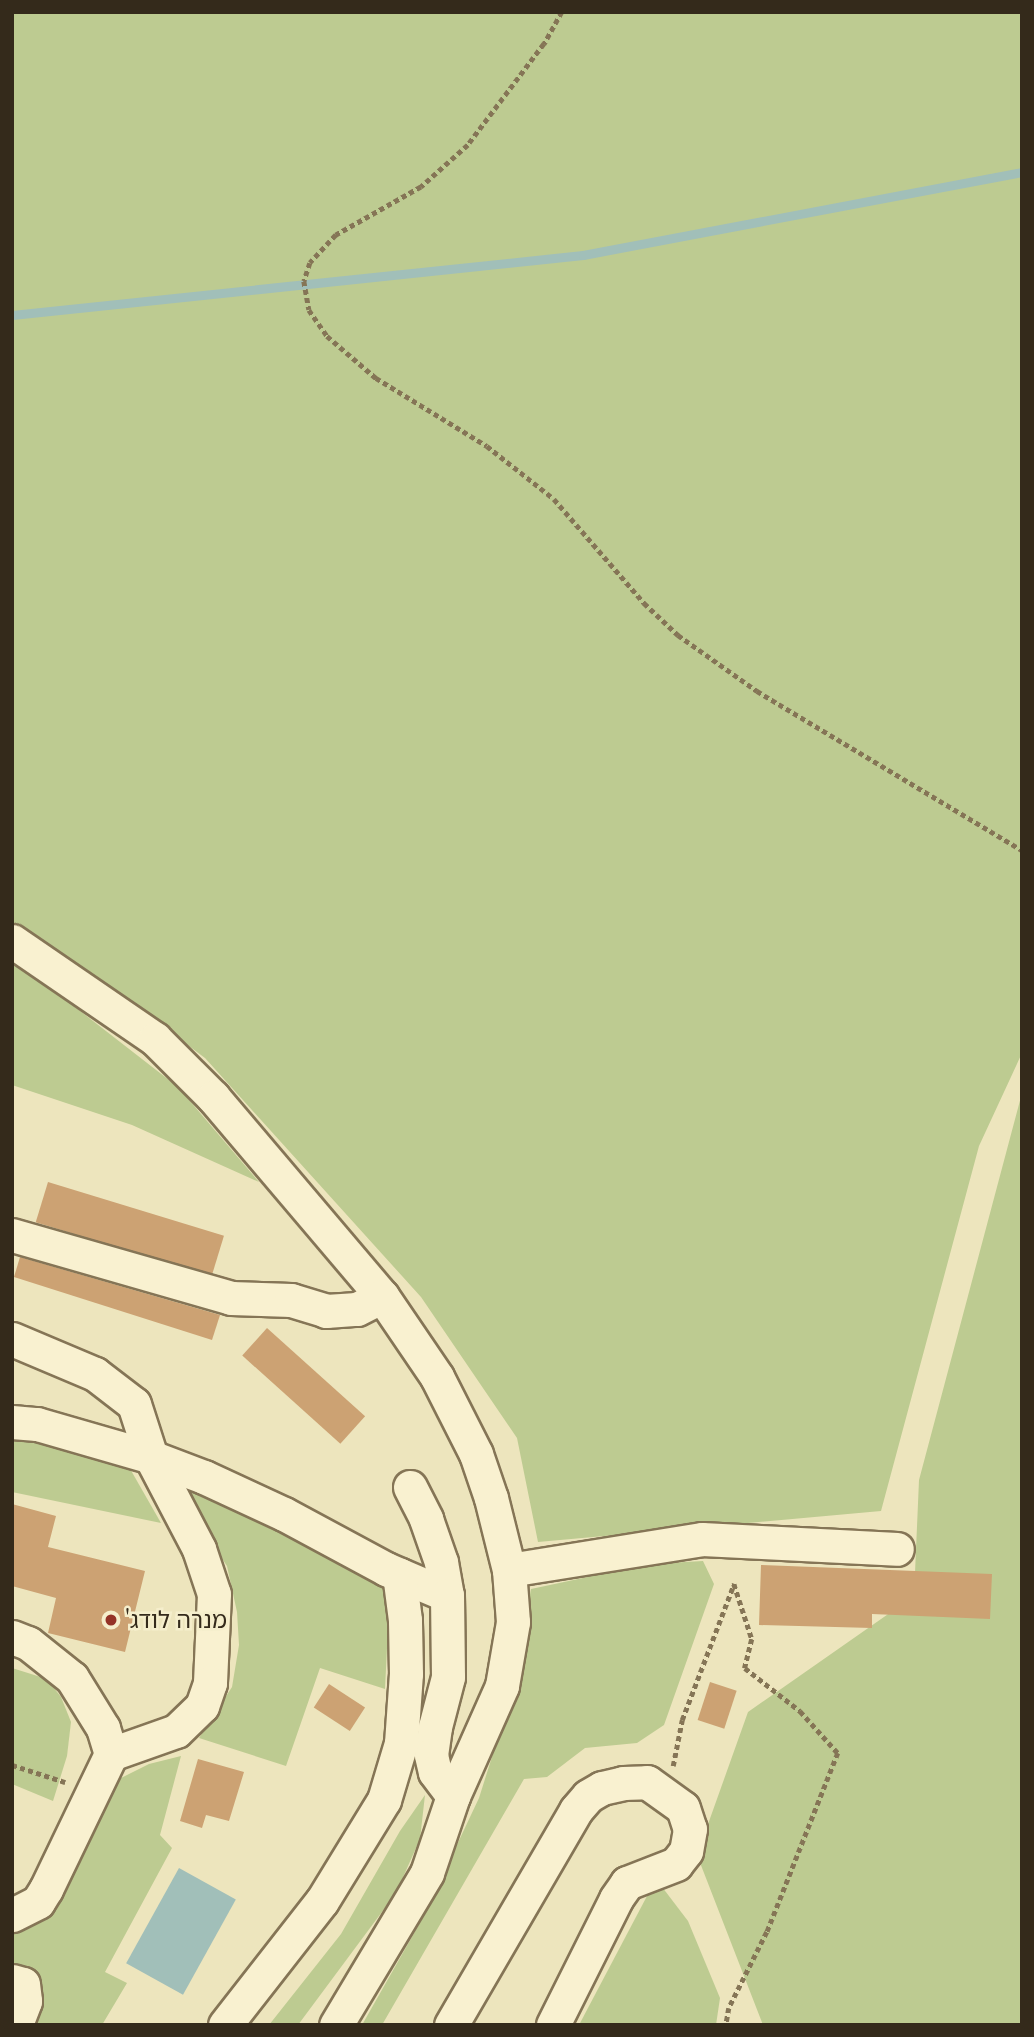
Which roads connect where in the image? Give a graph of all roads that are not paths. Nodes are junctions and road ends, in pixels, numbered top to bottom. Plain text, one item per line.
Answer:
1 (12, 941) edge
2 (12, 1234) edge
3 (382, 1296) junction
4 (12, 1339) edge
5 (12, 1422) edge
6 (150, 1457) junction
7 (410, 1487) dead end
8 (897, 1549) dead end
9 (509, 1570) junction
10 (398, 1574) junction
11 (447, 1595) junction
12 (12, 1637) edge
13 (111, 1754) junction
14 (453, 1796) junction
15 (12, 1915) edge
16 (12, 1981) edge
17 (16, 2025) edge
18 (225, 2025) edge
19 (336, 2025) edge
20 (451, 2025) edge
21 (553, 2025) edge

1 - 3 street
2 - 3 street
3 - 9 street
4 - 6 street
5 - 6 street
6 - 10 street
6 - 13 street
7 - 11 street
8 - 9 street
9 - 14 street
10 - 11 street
10 - 18 street
11 - 14 street
12 - 13 street
13 - 15 street
14 - 19 street
16 - 17 street
20 - 21 street

